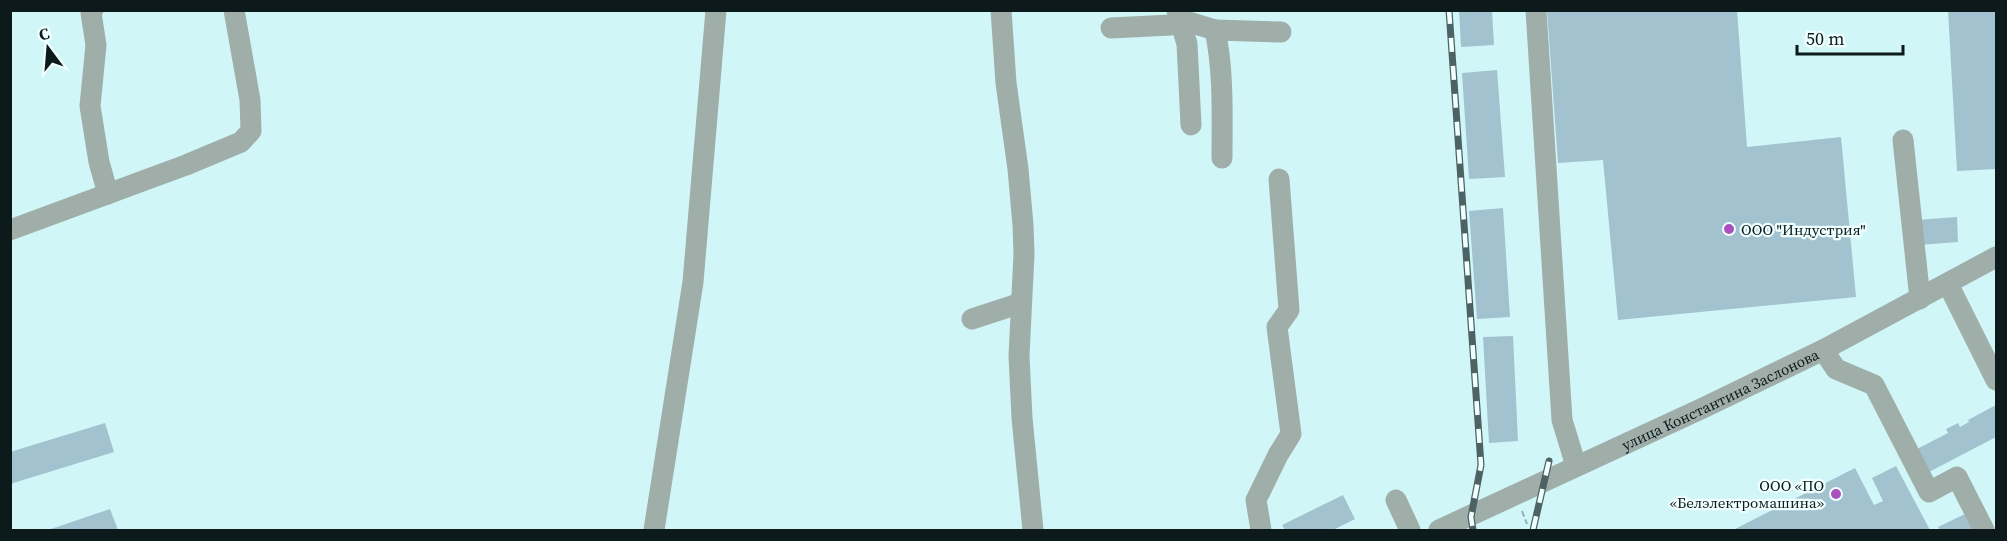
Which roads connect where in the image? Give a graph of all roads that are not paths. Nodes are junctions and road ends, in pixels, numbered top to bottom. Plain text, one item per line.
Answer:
1 (93, 10) edge
2 (234, 10) edge
3 (716, 10) edge
4 (1001, 10) edge
5 (1536, 10) edge
6 (1166, 18) edge
7 (1111, 28) dead end
8 (1215, 30) junction
9 (1281, 32) dead end
10 (1191, 125) dead end
11 (1903, 140) dead end
12 (1222, 158) dead end
13 (1279, 179) dead end
14 (108, 194) junction
15 (10, 230) edge
16 (1994, 264) edge
17 (1948, 284) junction
18 (1920, 299) junction
19 (1021, 303) junction
20 (972, 319) dead end
21 (1823, 350) junction
22 (1996, 380) edge
23 (1576, 466) junction
24 (1396, 500) dead end
25 (1443, 530) edge
26 (654, 531) edge
27 (1033, 531) edge
28 (1261, 531) edge
29 (1410, 531) edge
30 (1984, 531) edge

1 - 14 street
2 - 14 street
3 - 26 street
4 - 19 street
5 - 23 street
6 - 7 street
6 - 8 street
6 - 10 street
8 - 9 street
8 - 12 street
11 - 18 street
13 - 28 street
14 - 15 street
16 - 17 street, улица Константина Заслонова
17 - 18 street, улица Константина Заслонова
17 - 22 street
18 - 21 street, улица Константина Заслонова
19 - 20 street
19 - 27 street
21 - 23 street, улица Константина Заслонова
21 - 30 street
23 - 25 street, улица Константина Заслонова
24 - 29 street

